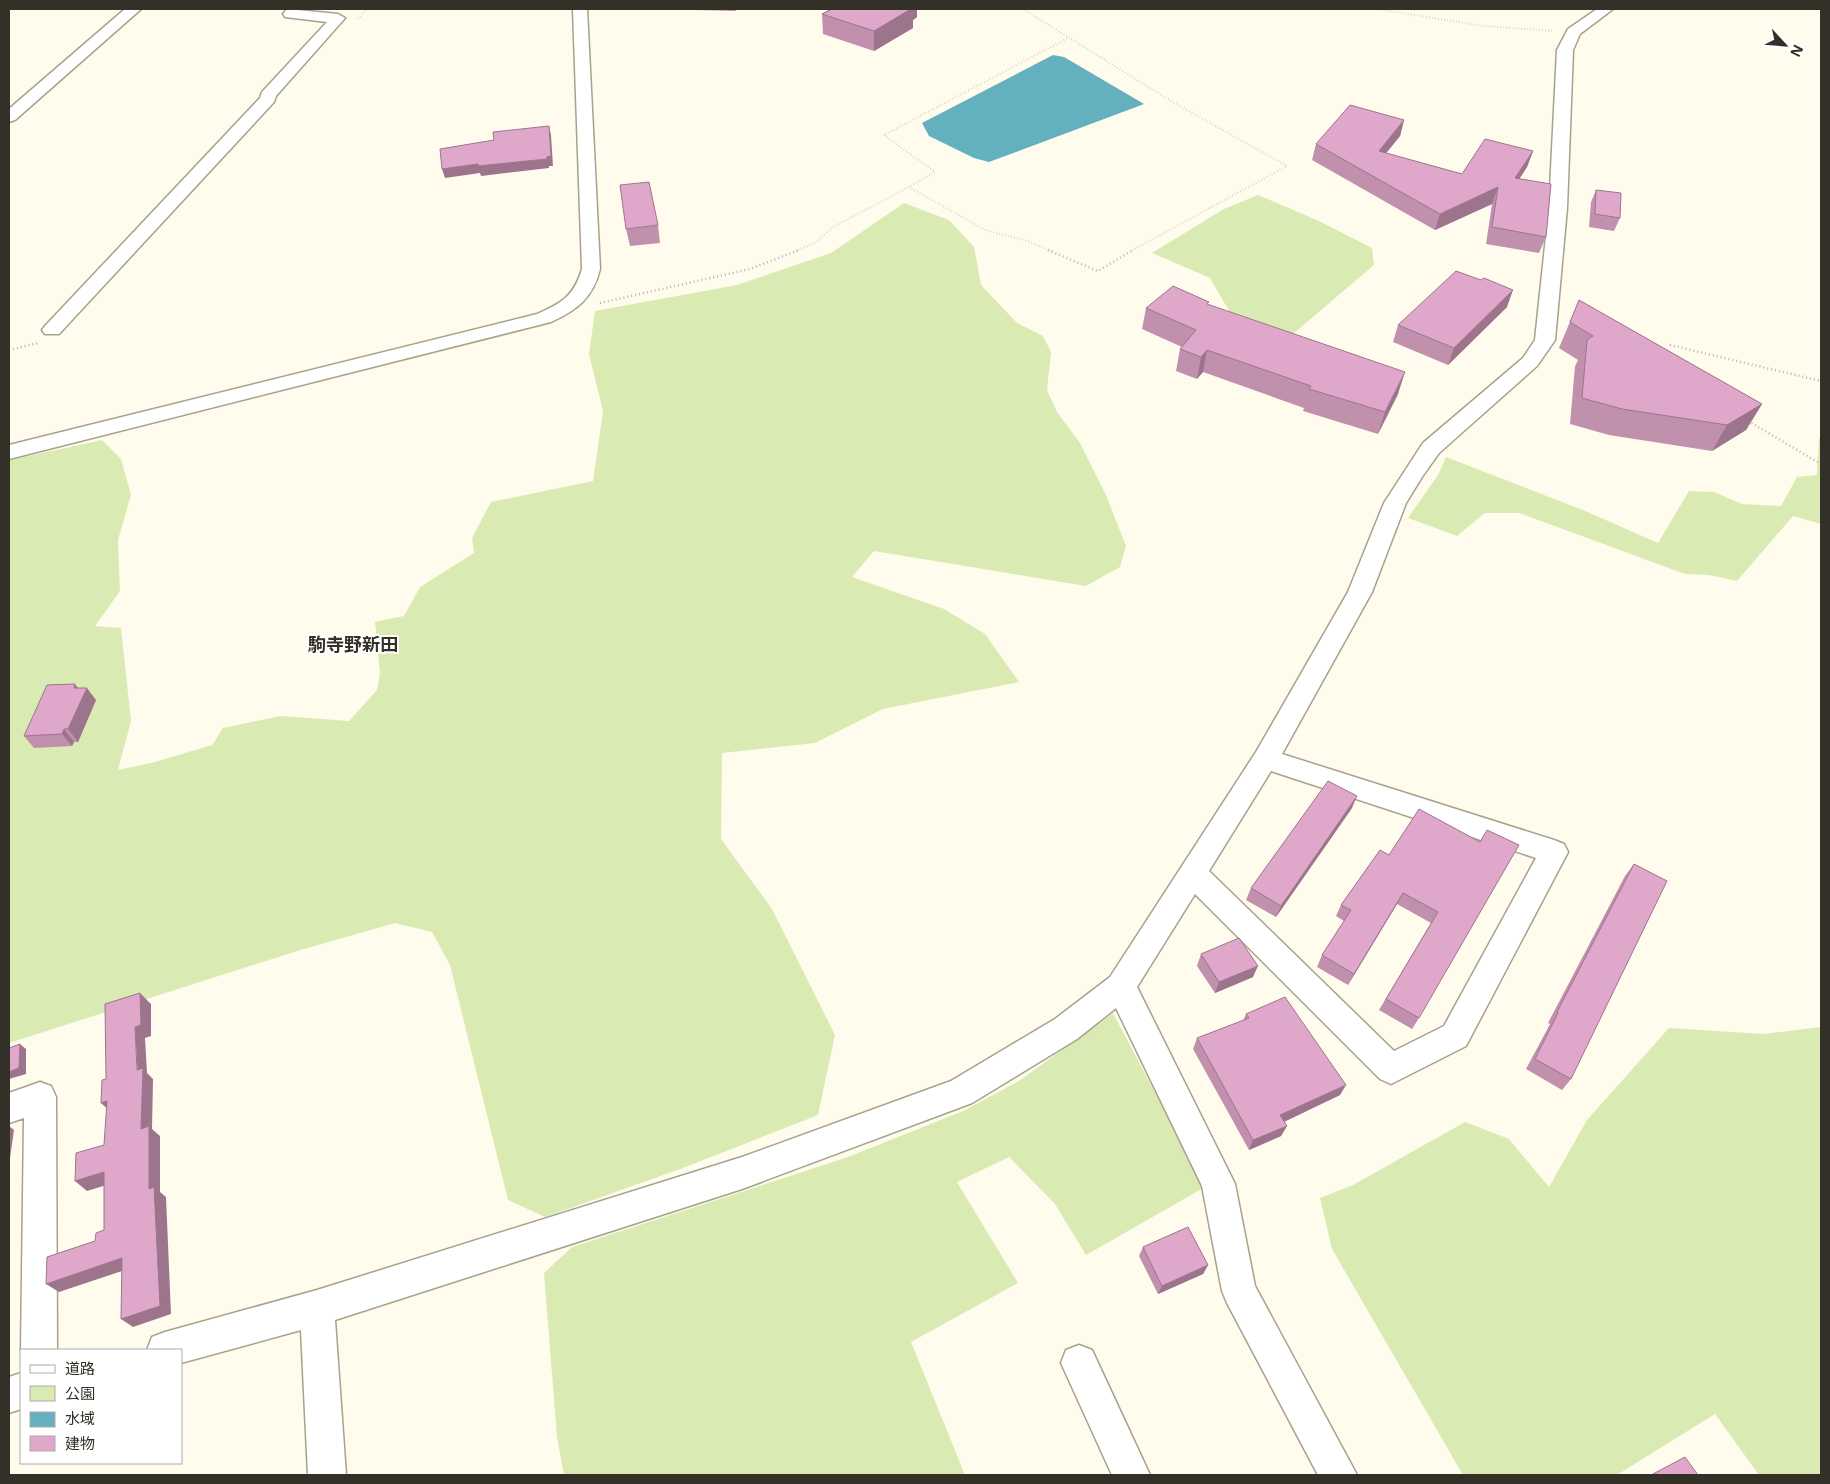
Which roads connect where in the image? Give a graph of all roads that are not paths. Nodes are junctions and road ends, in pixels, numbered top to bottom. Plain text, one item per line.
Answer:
1 (134, 9) edge
2 (296, 9) edge
3 (580, 9) edge
4 (1606, 9) edge
5 (9, 117) edge
6 (52, 330) dead end
7 (9, 452) edge
8 (1265, 759) junction
9 (1192, 873) junction
10 (1121, 986) junction
11 (9, 1108) edge
12 (317, 1308) junction
13 (39, 1349) edge
14 (169, 1349) edge
15 (1079, 1363) dead end
16 (327, 1475) edge
17 (1131, 1475) edge
18 (1338, 1475) edge

1 - 5 street
2 - 6 street
3 - 7 street
4 - 8 street
8 - 9 street
8 - 9 street
9 - 10 street
10 - 12 street
10 - 18 street
11 - 13 street
12 - 14 street
12 - 16 street
15 - 17 street

